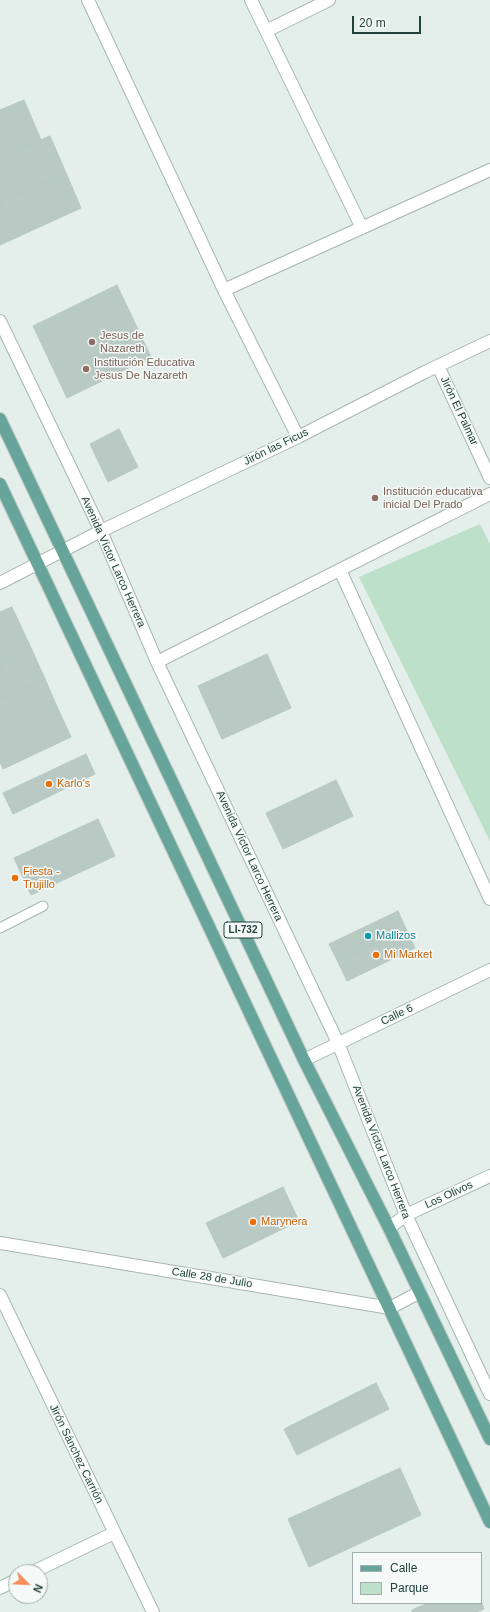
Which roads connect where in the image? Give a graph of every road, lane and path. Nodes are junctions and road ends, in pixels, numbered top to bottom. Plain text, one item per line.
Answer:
1 (88, 0) edge
2 (251, 0) edge
3 (329, 0) edge
4 (266, 31) junction
5 (490, 170) edge
6 (362, 228) junction
7 (224, 290) junction
8 (0, 321) edge
9 (490, 341) edge
10 (438, 366) junction
11 (0, 419) edge
12 (298, 437) junction
13 (490, 478) edge
14 (0, 484) edge
15 (490, 494) edge
16 (101, 531) junction
17 (62, 552) junction
18 (39, 564) junction
19 (340, 570) junction
20 (0, 583) edge
21 (157, 662) junction
22 (490, 899) edge
23 (43, 906) dead end
24 (0, 928) edge
25 (490, 970) edge
26 (338, 1043) junction
27 (304, 1060) junction
28 (490, 1176) edge
29 (406, 1215) junction
30 (389, 1228) junction
31 (0, 1243) edge
32 (420, 1292) junction
33 (0, 1295) edge
34 (390, 1308) junction
35 (490, 1394) edge
36 (490, 1439) edge
37 (490, 1522) edge
38 (114, 1533) junction
39 (48, 1565) edge
40 (153, 1612) edge

1 - 7 street
2 - 4 street
3 - 4 street
4 - 6 street
5 - 6 street
6 - 7 street
7 - 12 street
8 - 16 street, Avenida Víctor Larco Herrera
9 - 10 street, Jirón las Ficus
10 - 12 street, Jirón las Ficus
10 - 13 street, Jirón El Palmar
11 - 17 main road, Avenida Víctor Larco Herrera / LI-732
12 - 16 street, Jirón las Ficus
14 - 18 main road, LI-732
15 - 19 street
16 - 17 street, Jirón las Ficus
16 - 21 street, Avenida Víctor Larco Herrera
17 - 18 street, Jirón las Ficus
17 - 27 main road, Avenida Víctor Larco Herrera / LI-732
18 - 20 street, Jirón las Ficus
18 - 34 main road, LI-732
19 - 21 street
19 - 22 street
21 - 26 street, Avenida Víctor Larco Herrera
23 - 24 lane
25 - 26 street, Calle 6
26 - 27 street, Calle 6
26 - 29 street, Avenida Víctor Larco Herrera
27 - 30 main road, Avenida Víctor Larco Herrera / LI-732
28 - 29 street, Los Olivos
29 - 30 street, Los Olivos
29 - 35 street, Avenida Víctor Larco Herrera
30 - 32 main road, Avenida Víctor Larco Herrera / LI-732
31 - 34 street, Calle 28 de Julio
32 - 34 street
32 - 36 main road, Avenida Víctor Larco Herrera / LI-732
33 - 38 street, Jirón Sánchez Carrión
34 - 37 main road, LI-732
38 - 39 street
38 - 40 street, Jirón Sánchez Carrión

